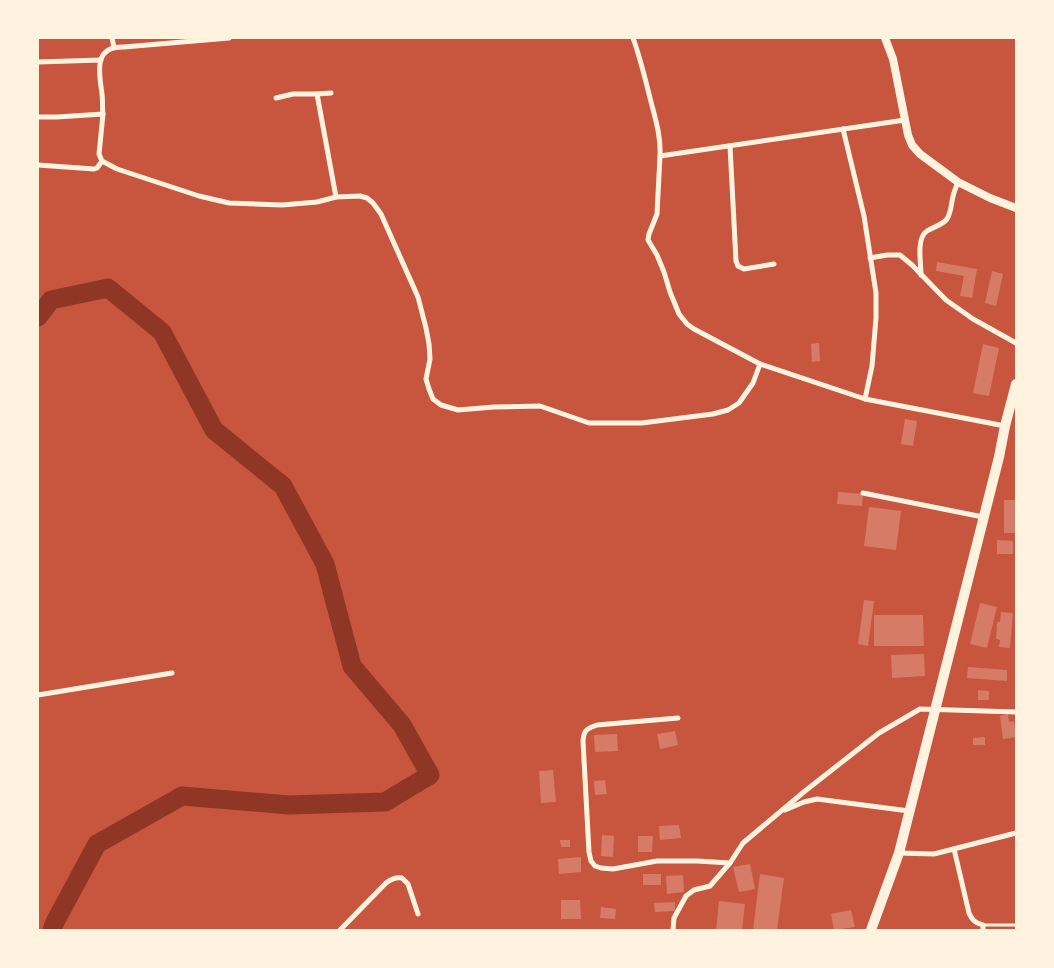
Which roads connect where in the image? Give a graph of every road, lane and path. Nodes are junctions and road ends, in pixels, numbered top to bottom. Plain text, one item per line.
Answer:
1 (112, 38) edge
2 (229, 38) edge
3 (633, 38) edge
4 (885, 38) edge
5 (114, 47) junction
6 (100, 60) junction
7 (38, 62) edge
8 (331, 93) dead end
9 (317, 94) junction
10 (276, 98) dead end
11 (102, 114) junction
12 (38, 117) edge
13 (905, 120) junction
14 (843, 129) junction
15 (730, 146) junction
16 (660, 156) junction
17 (102, 161) junction
18 (38, 166) edge
19 (958, 182) junction
20 (336, 197) junction
21 (1016, 208) edge
22 (870, 258) junction
23 (774, 264) dead end
24 (921, 275) junction
25 (1016, 343) edge
26 (760, 364) junction
27 (1016, 384) edge
28 (865, 399) junction
29 (1005, 426) junction
30 (863, 493) dead end
31 (984, 517) junction
32 (172, 673) dead end
33 (38, 695) edge
34 (935, 710) junction
35 (1016, 712) edge
36 (678, 718) dead end
37 (909, 811) junction
38 (780, 812) junction
39 (1016, 833) edge
40 (954, 849) junction
41 (899, 853) junction
42 (730, 863) junction
43 (418, 914) dead end
44 (1016, 925) edge
45 (983, 928) edge
46 (340, 930) edge
47 (673, 930) edge
48 (871, 930) edge

1 - 5 street
2 - 5 street
3 - 16 street
4 - 13 street
5 - 6 street
6 - 7 street
6 - 11 street
8 - 9 street
9 - 10 street
9 - 20 street
11 - 12 street
11 - 17 street
13 - 14 street
13 - 19 street
14 - 15 street
14 - 22 street
15 - 16 street
15 - 23 street
16 - 26 street
17 - 18 street
17 - 20 street
19 - 21 street
19 - 24 street
20 - 26 street
22 - 24 street
22 - 28 street
24 - 25 street
26 - 28 street
27 - 29 highway
28 - 29 street
29 - 31 highway
30 - 31 street
31 - 34 highway
32 - 33 street
34 - 35 street
34 - 37 highway
34 - 38 street
36 - 42 street
37 - 38 street
37 - 41 highway
38 - 42 street
39 - 40 street
40 - 41 street
40 - 45 street
41 - 48 highway
42 - 47 street
43 - 46 street
44 - 45 lane

